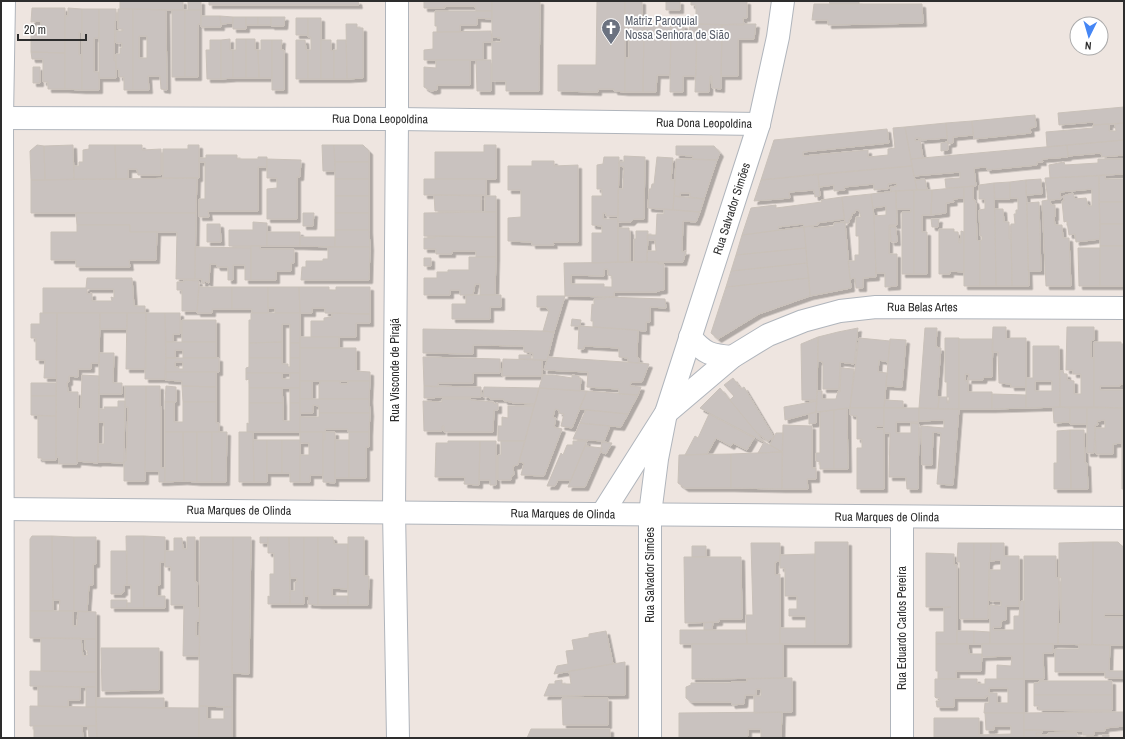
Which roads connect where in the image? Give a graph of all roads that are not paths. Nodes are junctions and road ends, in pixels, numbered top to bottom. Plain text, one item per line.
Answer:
1 (4, 1) edge
2 (397, 1) edge
3 (783, 1) edge
4 (2, 118) edge
5 (397, 119) junction
6 (759, 124) junction
7 (1124, 308) edge
8 (690, 337) junction
9 (732, 357) junction
10 (666, 413) junction
11 (2, 508) edge
12 (394, 511) junction
13 (602, 514) junction
14 (650, 514) junction
15 (902, 518) junction
16 (1124, 518) edge
17 (3, 738) edge
18 (398, 738) edge
19 (650, 738) edge
20 (902, 738) edge

1 - 4 street
2 - 5 street, Rua Visconde de Pirajá
3 - 6 street, Rua Salvador Simões
4 - 5 street, Rua Dona Leopoldina
4 - 11 street
5 - 6 street, Rua Dona Leopoldina
5 - 12 street, Rua Visconde de Pirajá
6 - 8 street, Rua Salvador Simões
7 - 9 street, Rua Belas Artes
8 - 9 street
8 - 10 street, Rua Salvador Simões
9 - 10 street, Rua Belas Artes
10 - 13 street, Rua Salvador Simões
10 - 14 street, Rua Salvador Simões
11 - 12 street, Rua Marques de Olinda
11 - 17 street
12 - 13 street, Rua Marques de Olinda
12 - 18 street, Rua Visconde de Pirajá
13 - 14 street, Rua Marques de Olinda
14 - 15 street, Rua Marques de Olinda
14 - 19 street, Rua Salvador Simões
15 - 16 street, Rua Marques de Olinda
15 - 20 street, Rua Eduardo Carlos Pereira

